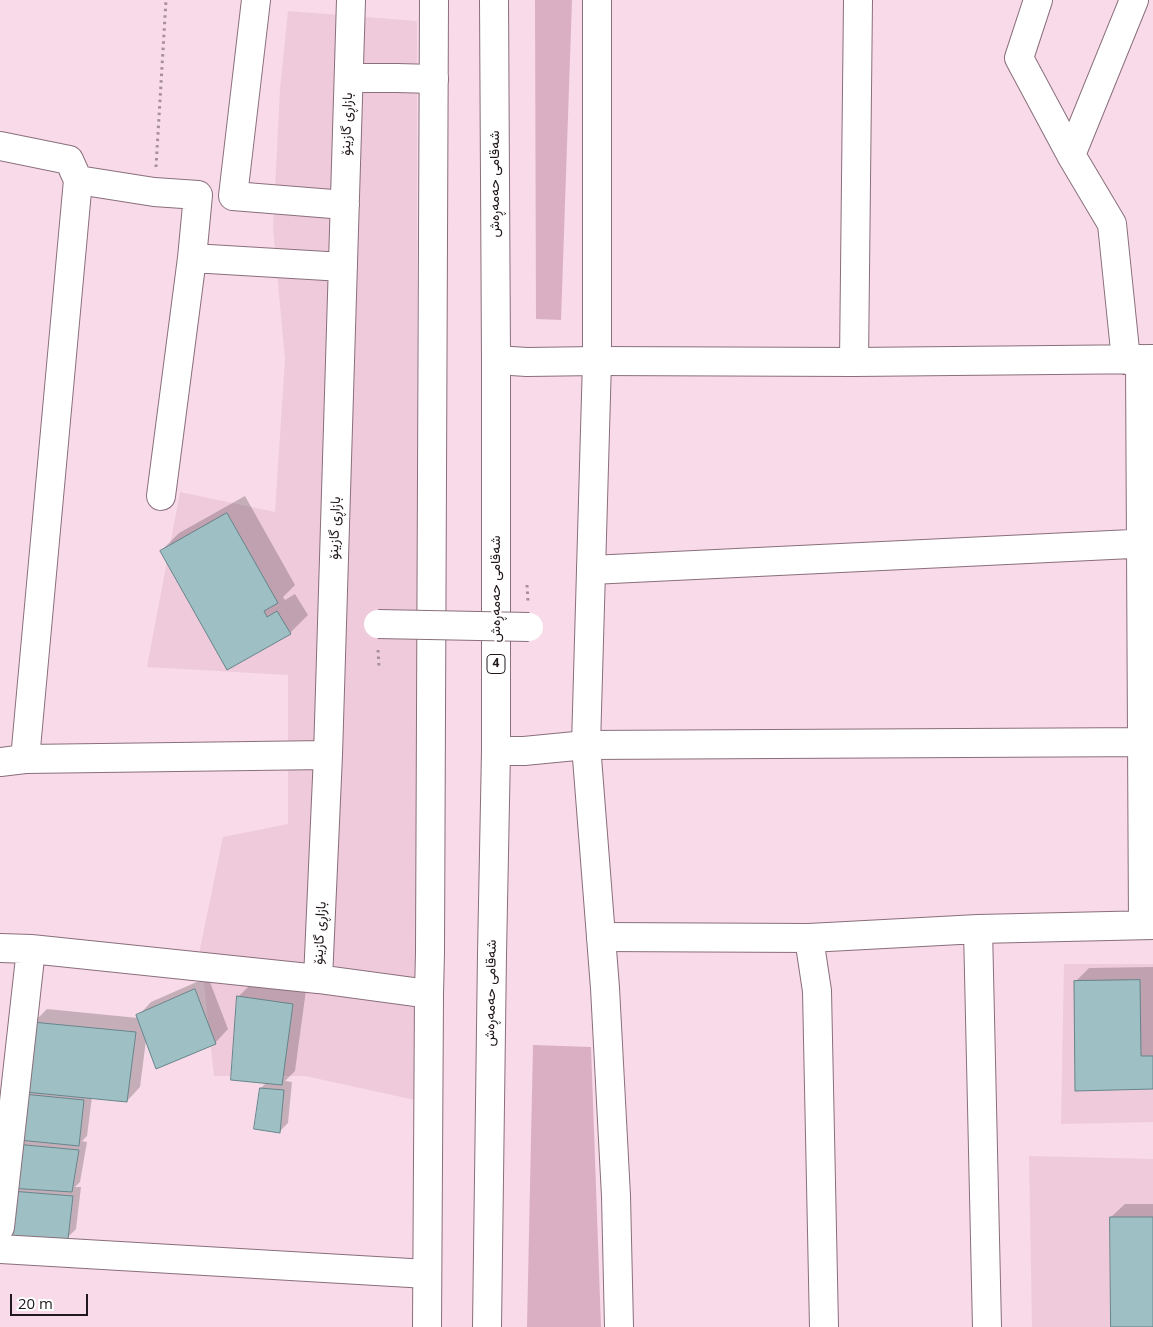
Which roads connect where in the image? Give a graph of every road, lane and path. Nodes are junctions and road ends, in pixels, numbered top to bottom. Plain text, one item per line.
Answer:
1 (166, 0) edge
2 (256, 0) edge
3 (350, 0) edge
4 (434, 0) edge
5 (494, 0) edge
6 (597, 0) edge
7 (858, 0) edge
8 (1038, 0) edge
9 (1134, 0) edge
10 (348, 78) junction
11 (434, 79) junction
12 (0, 146) edge
13 (1071, 155) junction
14 (78, 180) junction
15 (154, 192) junction
16 (198, 196) junction
17 (232, 196) junction
18 (345, 205) junction
19 (192, 258) junction
20 (343, 267) junction
21 (1140, 359) edge
22 (496, 360) junction
23 (597, 361) junction
24 (854, 362) junction
25 (161, 496) dead end
26 (1147, 543) edge
27 (591, 570) junction
28 (378, 624) dead end
29 (530, 627) dead end
30 (1148, 742) edge
31 (586, 745) junction
32 (496, 751) junction
33 (328, 755) junction
34 (12, 760) edge
35 (1148, 925) edge
36 (978, 929) junction
37 (601, 937) junction
38 (809, 938) junction
39 (0, 948) edge
40 (31, 950) junction
41 (318, 979) junction
42 (429, 994) junction
43 (9, 1054) edge
44 (0, 1227) edge
45 (0, 1249) edge
46 (427, 1274) junction
47 (427, 1327) edge
48 (487, 1327) edge
49 (619, 1327) edge
50 (824, 1327) edge
51 (987, 1327) edge

1 - 15 path
2 - 17 main road
3 - 10 main road, بازاڕی گازینۆ
4 - 11 main road
5 - 22 main road, شەقامی حەمەڕەش / 4
6 - 23 main road
7 - 24 main road
8 - 13 main road
9 - 13 main road
10 - 11 main road
10 - 18 main road, بازاڕی گازینۆ
11 - 42 main road
12 - 14 main road
13 - 21 main road
14 - 15 main road
14 - 34 main road
15 - 16 main road
16 - 17 main road
16 - 19 main road
17 - 18 main road
18 - 20 main road, بازاڕی گازینۆ
19 - 20 main road
19 - 25 main road
20 - 33 main road, بازاڕی گازینۆ
21 - 24 main road
21 - 26 main road
22 - 23 main road
22 - 32 main road, شەقامی حەمەڕەش / 4
23 - 24 main road
23 - 27 main road
26 - 27 main road
26 - 30 main road
27 - 31 main road
28 - 29 main road, bridge
30 - 31 main road
30 - 35 main road
31 - 32 main road
31 - 37 main road
32 - 48 main road, شەقامی حەمەڕەش / 4
33 - 34 main road
33 - 41 main road, بازاڕی گازینۆ
35 - 36 main road
36 - 38 main road
36 - 51 main road
37 - 38 main road
37 - 49 main road
38 - 50 main road
39 - 40 main road
40 - 41 main road
40 - 43 main road
41 - 42 main road
42 - 46 main road
43 - 44 main road
45 - 46 main road
46 - 47 main road

